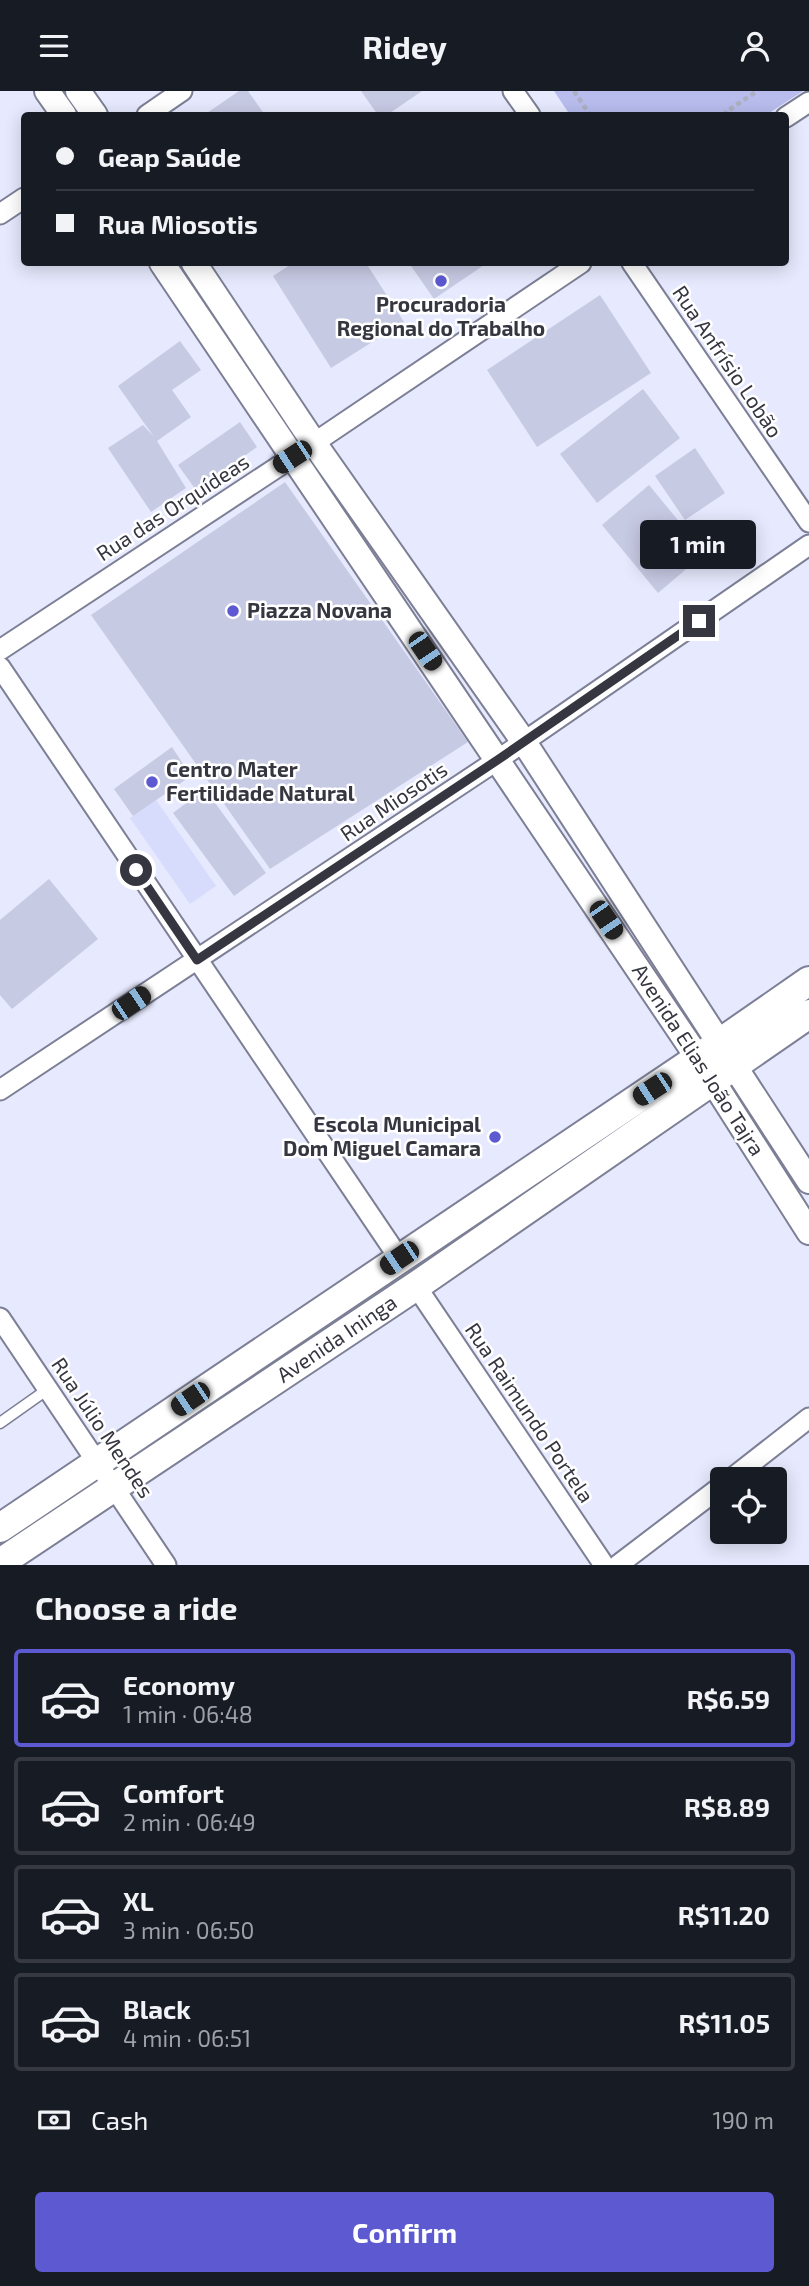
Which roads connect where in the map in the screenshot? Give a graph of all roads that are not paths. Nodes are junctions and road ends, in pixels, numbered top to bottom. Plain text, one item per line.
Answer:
1 (47, 91) edge
2 (78, 91) edge
3 (182, 91) edge
4 (513, 91) edge
5 (809, 102) edge
6 (62, 112) edge
7 (93, 112) edge
8 (150, 112) edge
9 (528, 112) edge
10 (789, 115) edge
11 (21, 200) edge
12 (0, 214) edge
13 (164, 266) edge
14 (196, 266) edge
15 (577, 266) edge
16 (634, 266) edge
17 (314, 443) junction
18 (292, 457) junction
19 (809, 522) edge
20 (809, 545) edge
21 (0, 650) edge
22 (0, 667) edge
23 (524, 742) junction
24 (499, 759) junction
25 (197, 960) junction
26 (809, 981) edge
27 (809, 1014) edge
28 (717, 1061) junction
29 (0, 1090) edge
30 (809, 1181) edge
31 (809, 1232) edge
32 (399, 1258) junction
33 (416, 1286) junction
34 (0, 1318) edge
35 (48, 1389) junction
36 (2, 1418) edge
37 (809, 1419) edge
38 (98, 1462) junction
39 (747, 1467) edge
40 (116, 1487) junction
41 (710, 1495) edge
42 (0, 1528) edge
43 (0, 1563) edge
44 (166, 1565) edge
45 (604, 1565) edge
46 (618, 1565) edge

1 - 6 street
2 - 7 street
3 - 8 street
4 - 9 street
5 - 10 street
11 - 12 street
13 - 18 street, Avenida Elias João Tajra
14 - 17 street, Avenida Elias João Tajra
15 - 17 street, Rua das Orquídeas
16 - 19 street, Rua Anfrísio Lobão
17 - 18 street, Rua das Orquídeas
17 - 23 street, Avenida Elias João Tajra
18 - 21 street, Rua das Orquídeas
18 - 24 street, Avenida Elias João Tajra
20 - 23 street, Rua Miosotis
22 - 25 street
23 - 24 street, Rua Miosotis
23 - 28 street, Avenida Elias João Tajra
24 - 25 street, Rua Miosotis
24 - 28 street, Avenida Elias João Tajra
25 - 29 street, Rua Miosotis
25 - 32 street
26 - 28 main road, Avenida Ininga
27 - 28 main road, Avenida Ininga
28 - 30 street, Avenida Elias João Tajra
28 - 31 street, Avenida Elias João Tajra
28 - 32 main road, Avenida Ininga
28 - 33 main road, Avenida Ininga
32 - 38 main road, Avenida Ininga
33 - 40 main road, Avenida Ininga
33 - 45 street, Rua Raimundo Portela
34 - 35 street, Rua Júlio Mendes
35 - 36 lane
35 - 38 street, Rua Júlio Mendes
37 - 39 street
38 - 40 street, Rua Júlio Mendes
38 - 42 main road, Avenida Ininga
40 - 43 main road, Avenida Ininga
40 - 44 street, Rua Júlio Mendes
41 - 46 street

